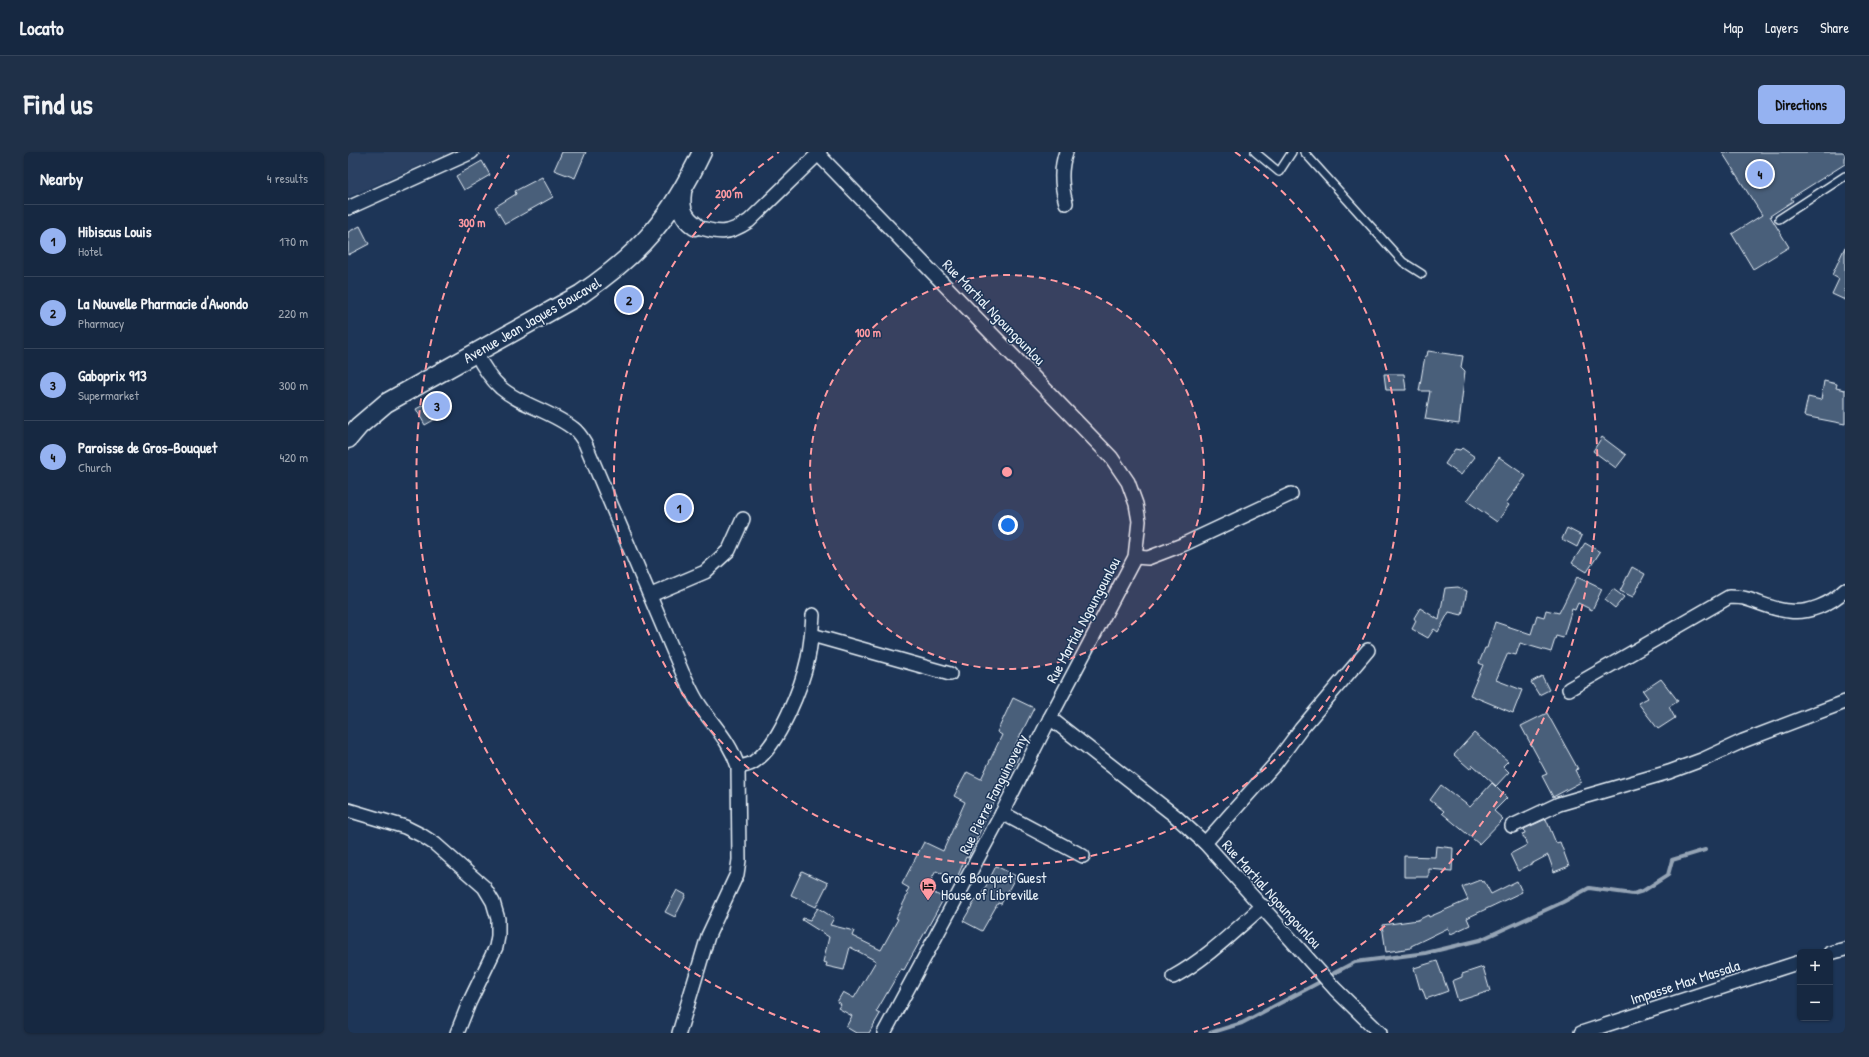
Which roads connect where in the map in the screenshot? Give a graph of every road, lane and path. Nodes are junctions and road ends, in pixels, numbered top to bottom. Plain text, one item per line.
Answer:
1 (472, 152) edge
2 (702, 152) edge
3 (1066, 152) edge
4 (1254, 152) edge
5 (1292, 152) edge
6 (1304, 152) edge
7 (819, 153) edge
8 (1845, 176) edge
9 (682, 192) junction
10 (1066, 203) dead end
11 (348, 208) edge
12 (1779, 219) dead end
13 (659, 226) junction
14 (695, 226) junction
15 (1422, 274) dead end
16 (476, 353) junction
17 (348, 439) edge
18 (1291, 494) dead end
19 (743, 519) dead end
20 (1135, 557) junction
21 (1845, 590) edge
22 (651, 595) junction
23 (813, 615) dead end
24 (812, 635) junction
25 (1368, 650) dead end
26 (950, 674) dead end
27 (1569, 689) dead end
28 (1845, 702) edge
29 (1050, 718) junction
30 (738, 767) junction
31 (348, 810) edge
32 (1002, 812) junction
33 (1512, 826) dead end
34 (1205, 843) junction
35 (1083, 856) dead end
36 (1262, 906) junction
37 (1845, 949) edge
38 (1833, 952) edge
39 (1797, 963) edge
40 (1173, 977) dead end
41 (457, 1033) edge
42 (679, 1033) edge
43 (884, 1033) edge
44 (1380, 1033) edge
45 (1581, 1033) edge

1 - 11 street
2 - 9 main road, Avenue Jean Jaques Boucavel
3 - 10 street
4 - 5 lane
6 - 15 lane
7 - 14 street
7 - 20 street, Rue Martial Ngoungounlou
8 - 12 lane
9 - 13 main road, Avenue Jean Jaques Boucavel
9 - 14 main road
13 - 14 main road
13 - 16 main road, Avenue Jean Jaques Boucavel
16 - 17 main road, Avenue Jean Jaques Boucavel
16 - 22 street
18 - 20 street
19 - 22 street
20 - 29 street, Rue Martial Ngoungounlou
21 - 27 street
22 - 30 street
23 - 24 street
24 - 26 street
24 - 30 street
25 - 34 street
28 - 33 street
29 - 32 street, Rue Pierre Fanguinoveny
29 - 34 street, Rue Martial Ngoungounlou
30 - 42 street
31 - 41 street
32 - 35 street
32 - 43 street, Rue Pierre Fanguinoveny
34 - 36 street, Rue Martial Ngoungounlou
36 - 40 street
36 - 44 street, Rue Martial Ngoungounlou
37 - 38 street
39 - 45 street, Impasse Max Massala

